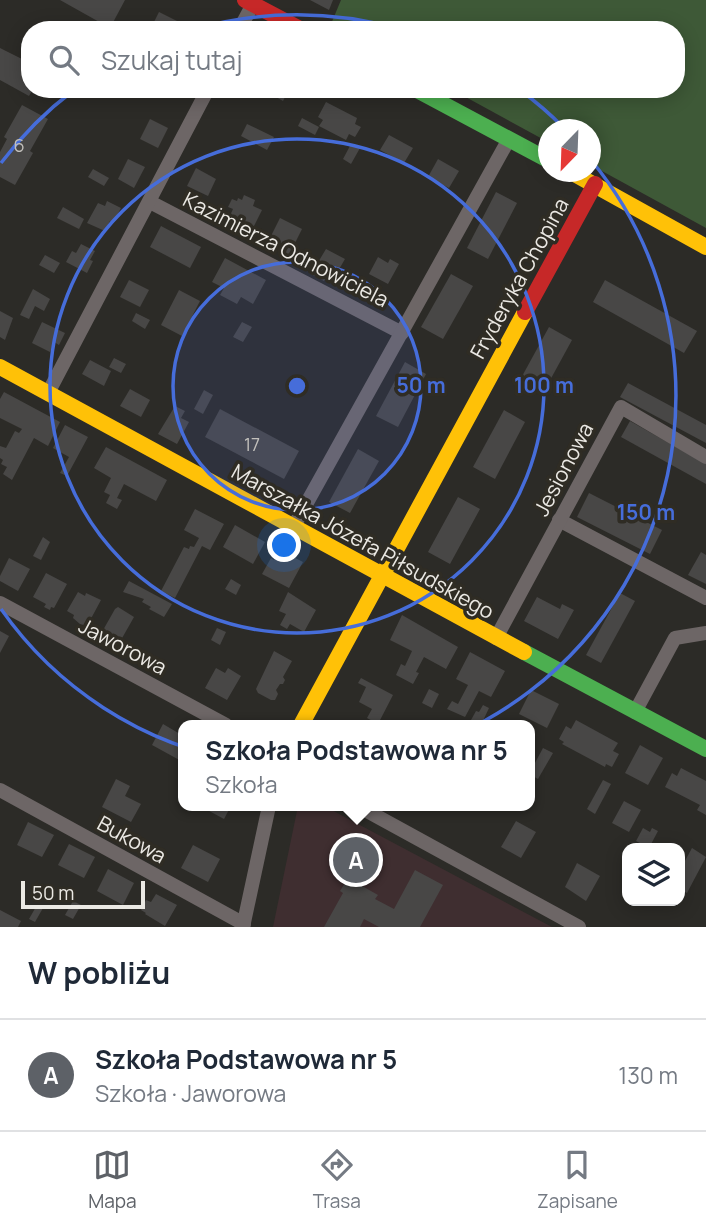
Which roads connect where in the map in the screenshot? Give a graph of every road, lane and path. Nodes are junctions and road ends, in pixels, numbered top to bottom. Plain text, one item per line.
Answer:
1 (249, 2) edge
2 (242, 21) edge
3 (285, 21) edge
4 (203, 98) edge
5 (432, 98) edge
6 (509, 139) junction
7 (538, 155) edge
8 (591, 182) edge
9 (595, 184) junction
10 (150, 202) junction
11 (706, 247) edge
12 (402, 333) junction
13 (0, 367) edge
14 (48, 393) junction
15 (706, 457) edge
16 (559, 520) junction
17 (294, 526) junction
18 (382, 574) junction
19 (706, 598) edge
20 (0, 603) edge
21 (706, 634) edge
22 (496, 638) junction
23 (635, 712) junction
24 (217, 720) edge
25 (304, 720) edge
26 (706, 749) edge
27 (0, 790) edge
28 (269, 811) edge
29 (367, 811) edge
30 (244, 926) edge
31 (579, 927) edge

1 - 2 street
1 - 3 street
4 - 10 street, Kazimierza Odnowiciela
5 - 6 street
6 - 7 street
6 - 12 street
8 - 9 street
9 - 11 street
9 - 18 street, Fryderyka Chopina
10 - 12 street, Kazimierza Odnowiciela
10 - 14 street, Kazimierza Odnowiciela
12 - 17 street
13 - 14 street, Marszałka Józefa Piłsudskiego
14 - 17 street, Marszałka Józefa Piłsudskiego
15 - 16 street, Jesionowa
16 - 19 street
16 - 22 street, Jesionowa
17 - 18 street, Marszałka Józefa Piłsudskiego
18 - 22 street, Marszałka Józefa Piłsudskiego
18 - 25 street, Fryderyka Chopina
20 - 24 street, Jaworowa
21 - 23 street
22 - 23 street, Marszałka Józefa Piłsudskiego
23 - 26 street, Marszałka Józefa Piłsudskiego
27 - 30 street, Bukowa
28 - 30 street
29 - 31 street

